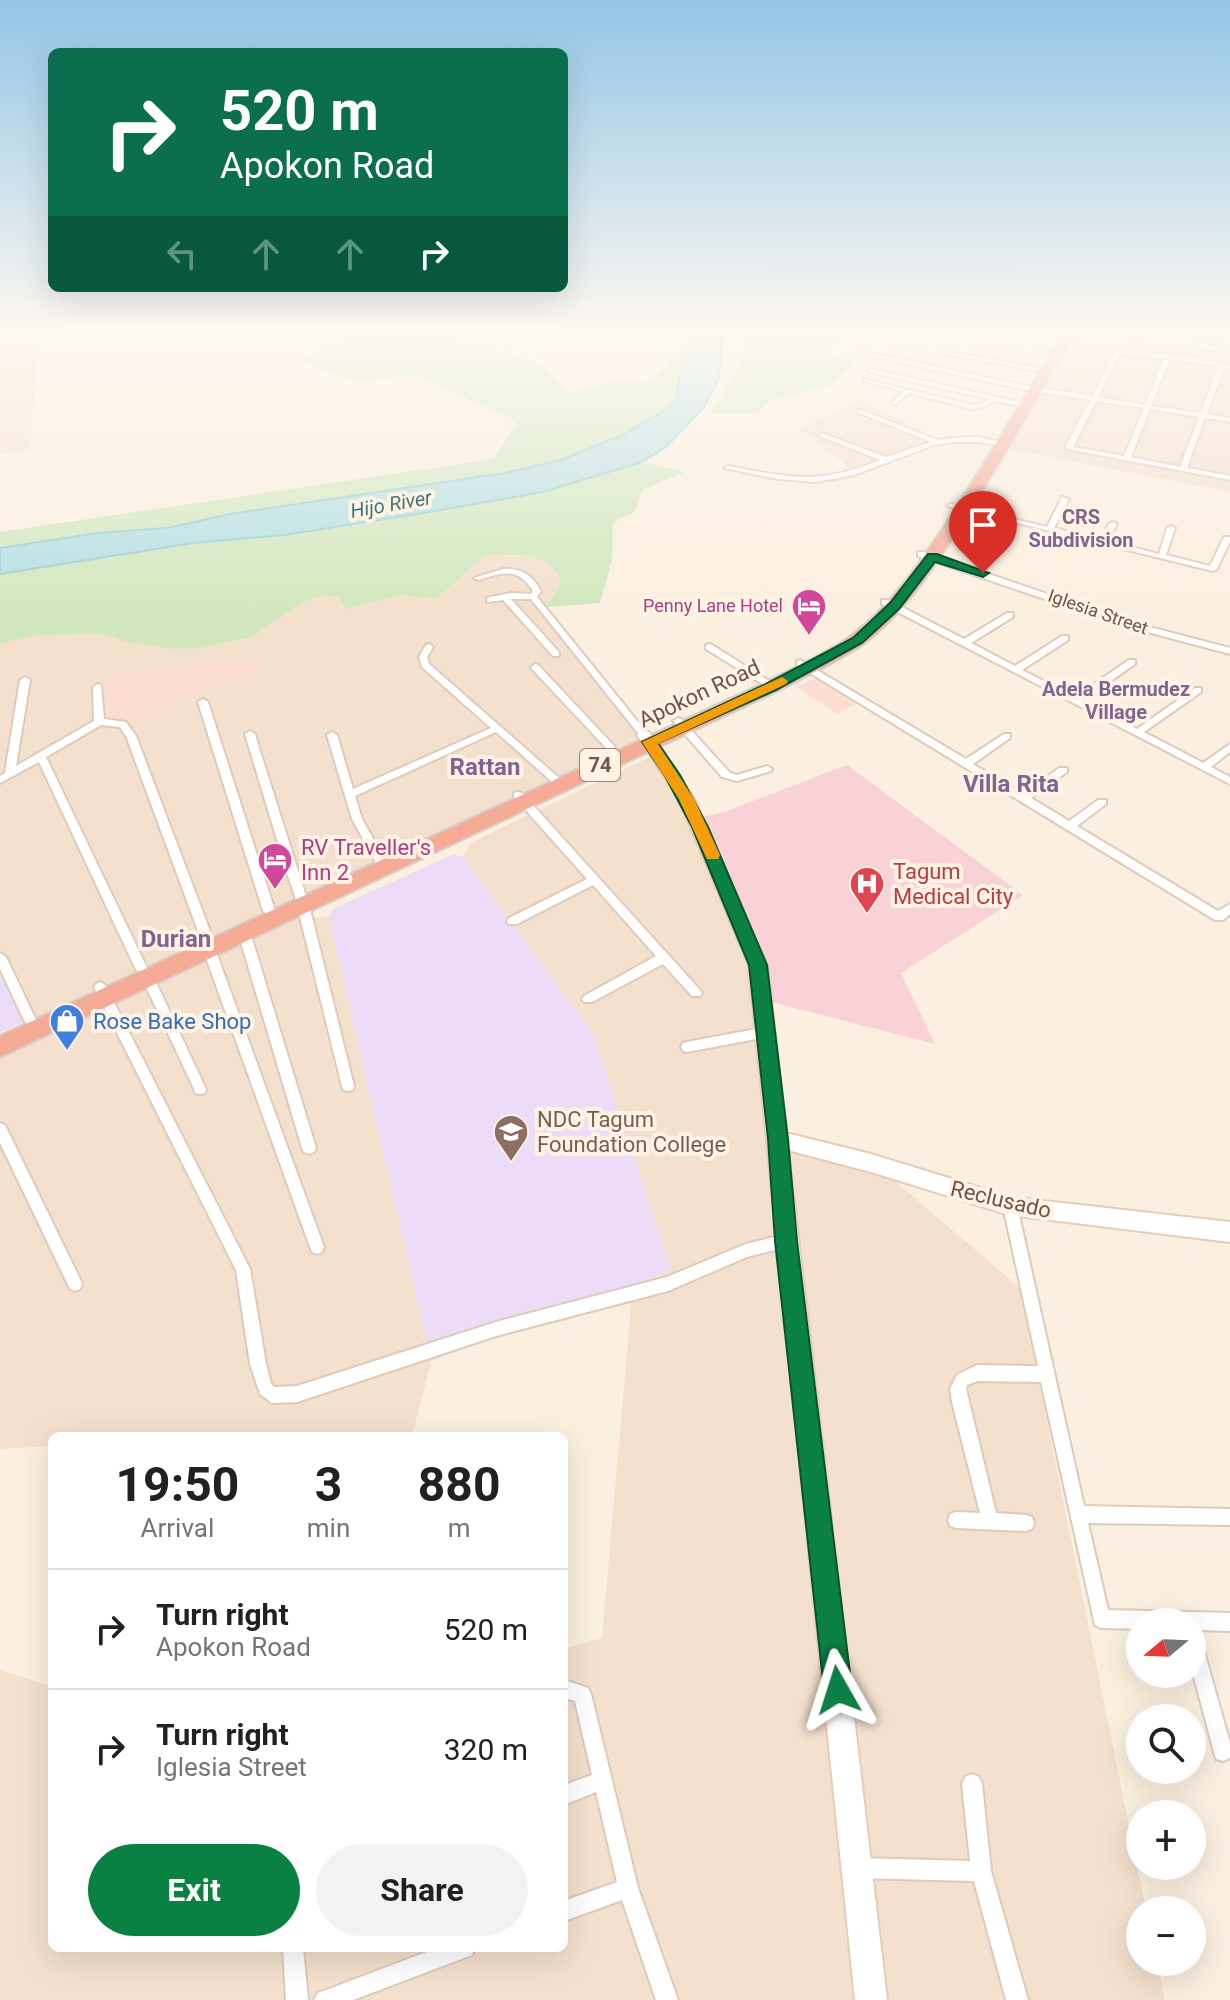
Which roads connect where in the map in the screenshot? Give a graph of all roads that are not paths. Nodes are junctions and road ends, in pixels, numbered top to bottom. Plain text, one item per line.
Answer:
1 (895, 425) edge
2 (1010, 425) edge
3 (1080, 425) edge
4 (1140, 425) edge
5 (1199, 425) edge
6 (822, 435) dead end
7 (935, 441) junction
8 (1001, 443) junction
9 (884, 459) junction
10 (1126, 460) junction
11 (728, 468) dead end
12 (1183, 469) junction
13 (1230, 478) edge
14 (1065, 499) dead end
15 (956, 508) junction
16 (1113, 524) dead end
17 (1171, 528) dead end
18 (1049, 530) junction
19 (1227, 539) dead end
20 (1103, 543) junction
21 (927, 555) junction
22 (1162, 557) junction
23 (478, 578) dead end
24 (505, 597) junction
25 (533, 597) junction
26 (490, 600) dead end
27 (890, 604) junction
28 (1010, 615) dead end
29 (1065, 638) dead end
30 (966, 642) junction
31 (429, 647) dead end
32 (709, 647) dead end
33 (1230, 651) edge
34 (556, 654) dead end
35 (1132, 662) dead end
36 (803, 666) junction
37 (535, 667) dead end
38 (1017, 669) junction
39 (25, 680) dead end
40 (764, 681) junction
41 (98, 687) dead end
42 (1198, 690) dead end
43 (1077, 700) junction
44 (203, 702) dead end
45 (99, 722) junction
46 (681, 724) junction
47 (498, 728) junction
48 (1138, 732) junction
49 (250, 734) dead end
50 (332, 735) dead end
51 (1007, 736) dead end
52 (647, 738) junction
53 (1230, 747) edge
54 (612, 749) junction
55 (41, 756) junction
56 (966, 764) junction
57 (1204, 767) junction
58 (767, 769) dead end
59 (1063, 770) dead end
60 (10, 774) junction
61 (0, 780) edge
62 (557, 781) junction
63 (1230, 781) edge
64 (350, 794) junction
65 (521, 798) junction
66 (1024, 798) junction
67 (1102, 802) dead end
68 (1070, 826) junction
69 (381, 863) junction
70 (594, 880) junction
71 (302, 901) junction
72 (1230, 908) edge
73 (269, 911) junction
74 (513, 921) dead end
75 (244, 932) junction
76 (208, 944) junction
77 (0, 957) edge
78 (663, 958) junction
79 (144, 972) junction
80 (102, 992) junction
81 (696, 993) dead end
82 (588, 999) dead end
83 (30, 1020) junction
84 (767, 1032) junction
85 (0, 1035) edge
86 (0, 1047) edge
87 (687, 1047) dead end
88 (348, 1086) dead end
89 (200, 1089) dead end
90 (0, 1129) edge
91 (778, 1139) junction
92 (309, 1148) dead end
93 (1010, 1206) junction
94 (1230, 1232) edge
95 (786, 1241) junction
96 (317, 1247) dead end
97 (75, 1284) dead end
98 (1047, 1374) junction
99 (1078, 1514) junction
100 (1230, 1517) edge
101 (956, 1520) dead end
102 (990, 1521) junction
103 (1026, 1523) dead end
104 (1126, 1621) edge
105 (1230, 1622) edge
106 (1206, 1624) edge
107 (1206, 1688) edge
108 (568, 1689) edge
109 (1223, 1752) dead end
110 (603, 1780) junction
111 (972, 1784) dead end
112 (568, 1793) edge
113 (857, 1868) junction
114 (981, 1871) junction
115 (628, 1888) junction
116 (568, 1910) edge
117 (293, 1952) edge
118 (454, 1952) edge
119 (297, 2000) edge
120 (325, 2000) edge
121 (667, 2000) edge
122 (871, 2000) edge
123 (1017, 2000) edge

1 - 7 street
2 - 8 highway, Apokon Road / 74
3 - 10 street
4 - 10 street
5 - 12 street
6 - 9 street
7 - 8 street
7 - 9 street
8 - 15 highway, Apokon Road / 74
9 - 11 street
10 - 12 street
12 - 13 street
14 - 18 street
15 - 18 street
15 - 21 highway, Apokon Road / 74
16 - 20 street
17 - 22 street
18 - 20 street
19 - 22 street
20 - 22 street
21 - 27 highway, Apokon Road / 74
21 - 33 street, Iglesia Street
23 - 25 street
24 - 25 street
24 - 26 street
24 - 34 street
25 - 52 street
27 - 30 street
27 - 36 highway, Apokon Road / 74
28 - 30 street
29 - 38 street
30 - 38 street
31 - 47 street
32 - 40 street
35 - 43 street
36 - 40 highway, Apokon Road / 74
36 - 46 highway, Apokon Road / 74
36 - 56 street
37 - 54 street
38 - 43 street
39 - 60 street
40 - 46 highway, Apokon Road / 74
41 - 45 street
42 - 48 street
43 - 48 street
44 - 73 street
45 - 55 street
45 - 76 street
46 - 52 highway, Apokon Road / 74
46 - 58 street
47 - 62 street
47 - 64 street
48 - 57 street
49 - 71 street
50 - 64 street
51 - 56 street
52 - 54 highway, Apokon Road / 74
52 - 62 highway, Apokon Road / 74
52 - 84 street
53 - 57 street
54 - 62 highway, Apokon Road / 74
55 - 60 street
55 - 79 street
56 - 66 street
57 - 63 street
59 - 66 street
60 - 61 street
62 - 65 highway, Apokon Road / 74
64 - 69 street
65 - 69 highway, Apokon Road / 74
65 - 70 street
66 - 68 street
67 - 68 street
68 - 72 street
69 - 71 highway, Apokon Road / 74
70 - 74 street
70 - 78 street
71 - 73 highway, Apokon Road / 74
71 - 75 highway, Apokon Road / 74
71 - 88 street
73 - 76 highway, Apokon Road / 74
75 - 76 highway, Apokon Road / 74
75 - 92 street
76 - 79 highway, Apokon Road / 74
76 - 96 street
77 - 83 street
78 - 81 street
78 - 82 street
79 - 80 highway, Apokon Road / 74
79 - 89 street
80 - 83 highway, Apokon Road / 74
80 - 86 highway, Apokon Road / 74
80 - 95 street
83 - 85 highway, Apokon Road / 74
84 - 87 street
84 - 91 street
90 - 97 street
91 - 93 street, Reclusado
91 - 95 street
93 - 94 street, Reclusado
93 - 98 street
95 - 113 street
98 - 99 street
98 - 102 street
99 - 100 street
99 - 104 street
101 - 102 street
102 - 103 street
105 - 106 street
107 - 109 street
108 - 110 street
110 - 112 street
110 - 115 street
111 - 114 street
113 - 114 street
113 - 122 street
114 - 123 street
115 - 116 street
115 - 121 street
117 - 119 street
118 - 120 street

